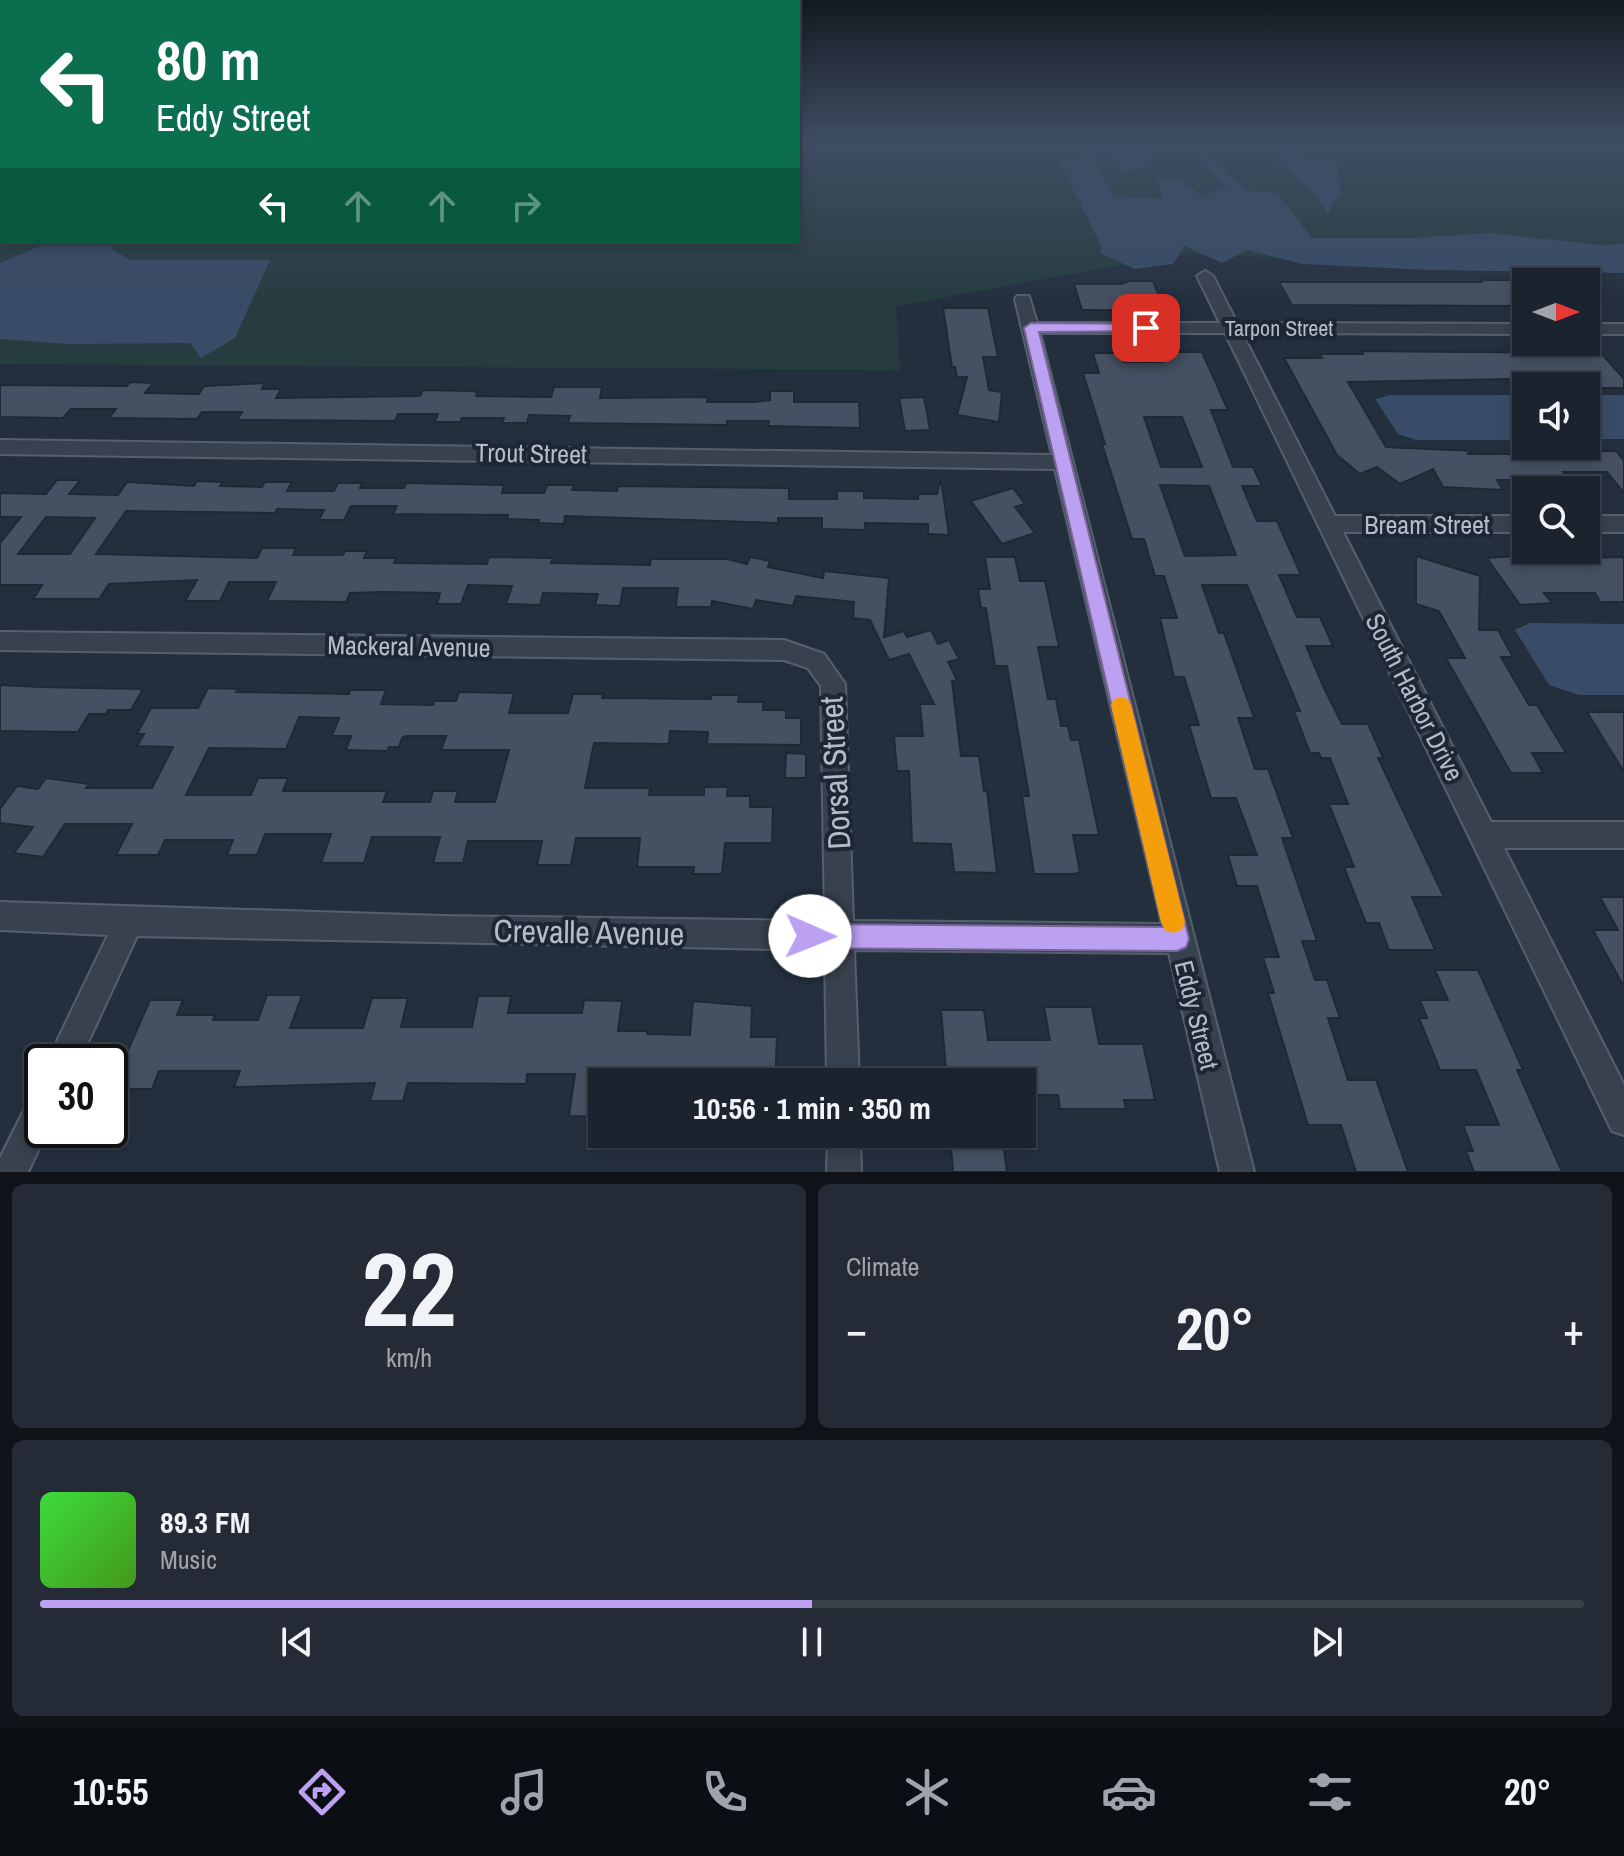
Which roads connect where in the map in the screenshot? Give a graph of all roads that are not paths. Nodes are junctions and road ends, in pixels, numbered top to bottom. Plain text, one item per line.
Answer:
1 (1205, 276) dead end
2 (1023, 299) dead end
3 (1031, 328) junction
4 (1229, 328) junction
5 (1512, 329) edge
6 (1600, 329) edge
7 (1624, 329) edge
8 (0, 447) edge
9 (1062, 462) junction
10 (1327, 524) junction
11 (1512, 524) edge
12 (1600, 524) edge
13 (1624, 524) edge
14 (0, 641) edge
15 (816, 661) joint
16 (1484, 835) junction
17 (1624, 835) edge
18 (0, 916) edge
19 (129, 922) junction
20 (841, 937) junction
21 (1177, 939) junction
22 (71, 1044) edge
23 (843, 1068) edge
24 (1624, 1119) edge
25 (24, 1145) edge
26 (844, 1148) edge
27 (11, 1172) edge
28 (844, 1172) edge
29 (1237, 1172) edge

1 - 4 street, South Harbor Drive
2 - 3 street, Eddy Street
3 - 4 street, Tarpon Street
3 - 9 street, Eddy Street
4 - 5 street, Tarpon Street
4 - 10 street, South Harbor Drive
6 - 7 street
8 - 9 street, Trout Street
9 - 21 street, Eddy Street
10 - 11 street, Bream Street
10 - 16 street, South Harbor Drive
12 - 13 street
14 - 15 street, Mackeral Avenue
15 - 20 street, Dorsal Street
16 - 17 street
16 - 24 street, South Harbor Drive
18 - 19 street, Crevalle Avenue
19 - 20 street, Crevalle Avenue
19 - 22 street
20 - 21 street, Crevalle Avenue
20 - 23 street, Dorsal Street
21 - 29 street, Eddy Street
25 - 27 street
26 - 28 street

